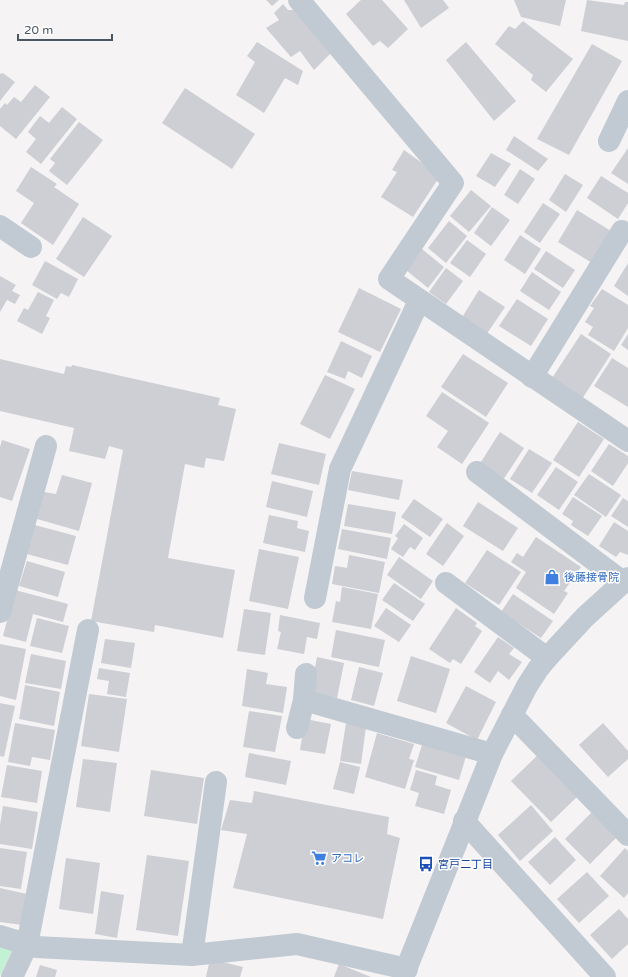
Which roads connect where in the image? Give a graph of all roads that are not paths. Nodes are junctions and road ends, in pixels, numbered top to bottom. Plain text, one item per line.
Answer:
1 (299, 0) edge
2 (628, 101) edge
3 (609, 141) dead end
4 (0, 226) edge
5 (622, 230) dead end
6 (31, 247) dead end
7 (419, 301) junction
8 (532, 377) junction
9 (626, 437) edge
10 (46, 446) dead end
11 (477, 472) dead end
12 (625, 580) edge
13 (446, 583) dead end
14 (315, 598) dead end
15 (0, 612) edge
16 (88, 630) dead end
17 (547, 658) junction
18 (306, 674) dead end
19 (304, 700) junction
20 (512, 715) junction
21 (297, 728) dead end
22 (492, 754) junction
23 (216, 782) dead end
24 (464, 822) junction
25 (628, 835) edge
26 (0, 936) edge
27 (27, 945) junction
28 (192, 955) junction
29 (405, 973) edge
30 (12, 977) edge
31 (605, 977) edge

1 - 7 street
2 - 3 street
4 - 6 street
5 - 8 street
7 - 8 street
7 - 14 street
8 - 9 street
10 - 15 street
11 - 12 street
12 - 17 street
13 - 17 street
16 - 27 street
17 - 20 street
18 - 19 street
19 - 21 street
19 - 22 street
20 - 22 street
20 - 25 street
22 - 24 street
23 - 28 street
24 - 29 street
24 - 31 street
26 - 27 street
27 - 28 street
27 - 30 street
28 - 29 street

